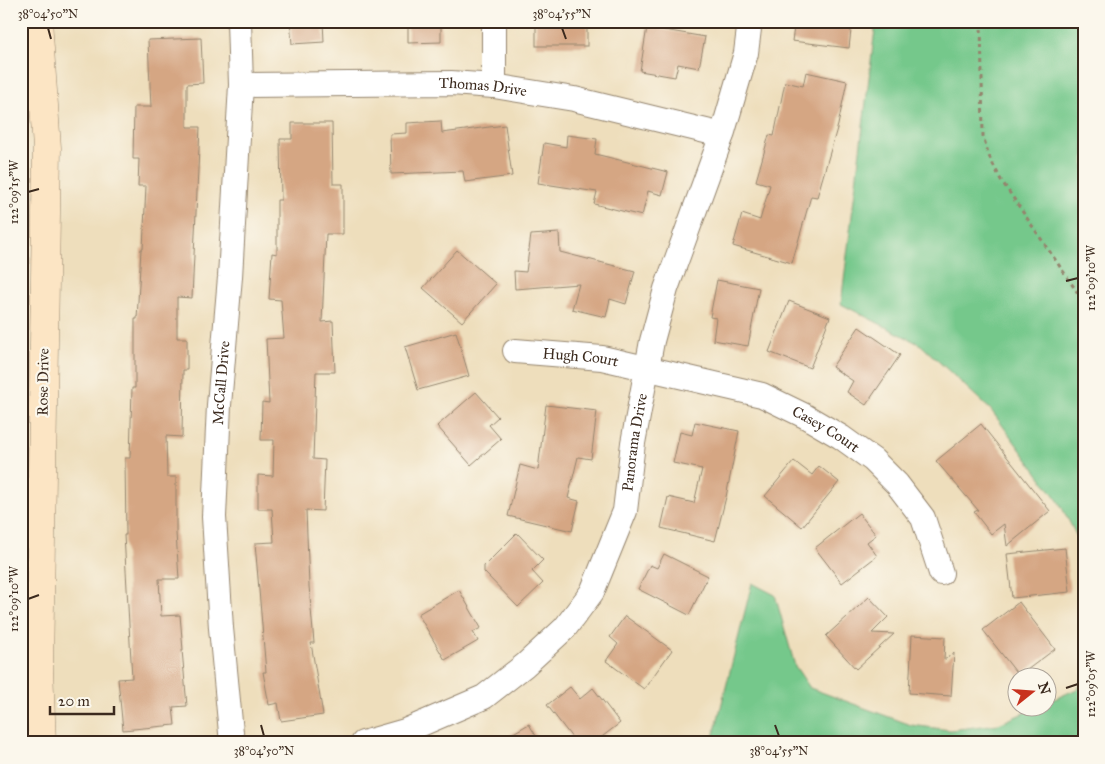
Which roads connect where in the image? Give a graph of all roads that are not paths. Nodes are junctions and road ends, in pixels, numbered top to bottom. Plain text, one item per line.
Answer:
1 (38, 21) edge
2 (239, 21) edge
3 (494, 21) edge
4 (750, 21) edge
5 (32, 75) edge
6 (241, 85) junction
7 (494, 86) junction
8 (722, 135) junction
9 (515, 351) dead end
10 (647, 368) junction
11 (31, 524) edge
12 (941, 573) dead end
13 (42, 743) edge
14 (232, 743) edge
15 (363, 743) edge

1 - 5 main road, Rose Drive
2 - 6 street, McCall Drive
3 - 7 street
4 - 8 street, Panorama Drive
5 - 11 main road, Rose Drive
6 - 7 street, Thomas Drive
6 - 14 street, McCall Drive
7 - 8 street, Thomas Drive
8 - 10 street, Panorama Drive
9 - 10 street, Hugh Court
10 - 12 street, Casey Court
10 - 15 street, Panorama Drive
11 - 13 main road, Rose Drive

